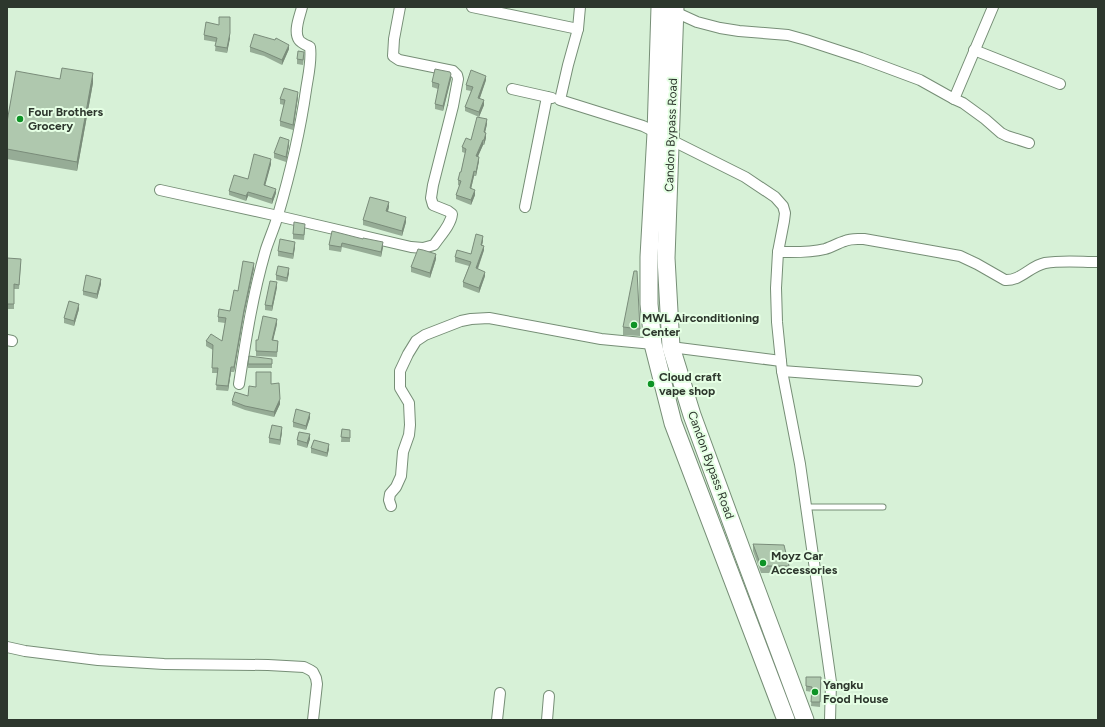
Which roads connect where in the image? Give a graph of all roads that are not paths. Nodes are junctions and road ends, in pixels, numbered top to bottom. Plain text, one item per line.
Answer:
1 (302, 7) edge
2 (400, 7) edge
3 (472, 7) edge
4 (580, 7) edge
5 (993, 7) edge
6 (670, 8) edge
7 (578, 29) junction
8 (974, 50) junction
9 (1060, 84) dead end
10 (512, 89) dead end
11 (547, 97) junction
12 (954, 99) junction
13 (560, 100) junction
14 (656, 133) junction
15 (671, 141) junction
16 (1029, 143) dead end
17 (160, 190) dead end
18 (525, 207) dead end
19 (278, 216) junction
20 (778, 252) junction
21 (1098, 262) edge
22 (653, 344) junction
23 (671, 347) junction
24 (781, 366) junction
25 (917, 382) dead end
26 (239, 384) dead end
27 (391, 506) dead end
28 (805, 507) junction
29 (883, 507) dead end
30 (742, 551) junction
31 (725, 558) junction
32 (7, 648) edge
33 (500, 693) dead end
34 (549, 696) dead end
35 (313, 720) edge
36 (497, 720) edge
37 (547, 720) edge
38 (786, 720) edge
39 (805, 720) edge
40 (830, 720) edge

1 - 19 street
2 - 19 street
3 - 7 street
4 - 7 street
5 - 8 street
6 - 12 street
6 - 14 highway, Candon Bypass Road
6 - 15 highway, Candon Bypass Road
7 - 13 street
8 - 9 street
8 - 12 street
10 - 11 street
11 - 13 street
11 - 18 street
12 - 16 street
13 - 14 street
14 - 15 street
14 - 22 highway, Candon Bypass Road
15 - 20 street
15 - 23 highway, Candon Bypass Road
17 - 19 street
19 - 26 street
20 - 21 street
20 - 24 street
22 - 27 street
22 - 31 highway, Candon Bypass Road
23 - 24 street
23 - 30 highway, Candon Bypass Road
24 - 25 street
24 - 28 street
28 - 29 lane
28 - 40 street
30 - 31 highway
30 - 39 highway, Candon Bypass Road
31 - 38 highway, Candon Bypass Road
32 - 35 street
33 - 36 street
34 - 37 street

